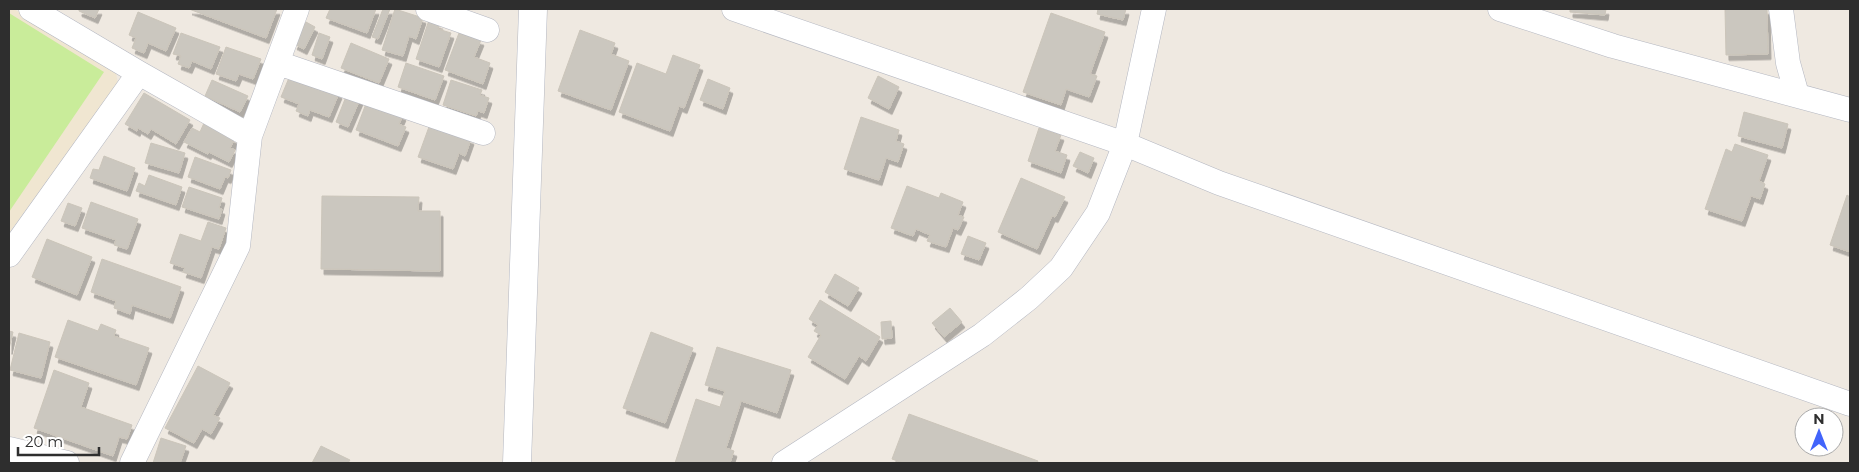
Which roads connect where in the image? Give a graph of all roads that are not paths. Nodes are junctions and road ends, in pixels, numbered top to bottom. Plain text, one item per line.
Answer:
1 (31, 9) edge
2 (297, 9) edge
3 (428, 9) edge
4 (533, 9) edge
5 (734, 9) edge
6 (1154, 9) edge
7 (1500, 9) edge
8 (1781, 9) edge
9 (486, 30) dead end
10 (278, 64) junction
11 (139, 73) junction
12 (1797, 95) junction
13 (1850, 110) edge
14 (483, 133) dead end
15 (250, 136) junction
16 (1125, 144) junction
17 (9, 255) edge
18 (1850, 404) edge
19 (9, 449) edge
20 (59, 462) edge
21 (132, 463) edge
22 (517, 463) edge
23 (784, 463) edge

1 - 11 street
2 - 10 street
3 - 9 street
4 - 22 street
5 - 16 street
6 - 16 street
7 - 12 street
8 - 12 street
10 - 14 street
10 - 15 street
11 - 15 street
11 - 17 street
12 - 13 street
15 - 21 street
16 - 18 street
16 - 23 street
19 - 20 street

